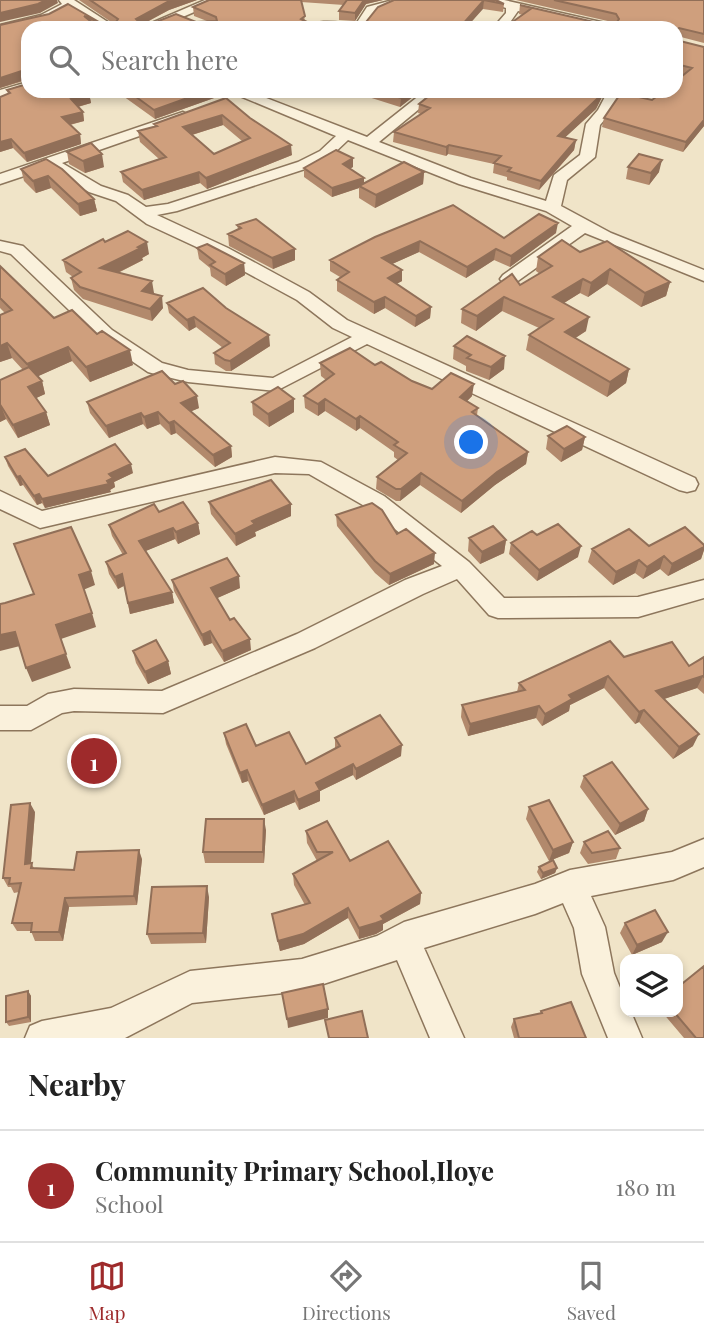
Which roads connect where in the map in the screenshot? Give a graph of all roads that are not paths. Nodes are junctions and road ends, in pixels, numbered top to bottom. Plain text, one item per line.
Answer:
1 (216, 0) edge
2 (407, 0) edge
3 (488, 0) edge
4 (71, 3) edge
5 (509, 3) edge
6 (174, 15) junction
7 (21, 21) edge
8 (22, 21) edge
9 (100, 21) edge
10 (161, 21) edge
11 (189, 21) edge
12 (364, 21) edge
13 (506, 21) edge
14 (581, 21) edge
15 (0, 29) edge
16 (21, 88) edge
17 (0, 95) edge
18 (245, 98) edge
19 (425, 98) edge
20 (611, 98) edge
21 (197, 112) edge
22 (344, 136) junction
23 (368, 144) junction
24 (50, 162) junction
25 (0, 179) edge
26 (552, 208) junction
27 (147, 217) junction
28 (583, 226) junction
29 (0, 246) edge
30 (704, 276) edge
31 (509, 279) edge
32 (366, 337) junction
33 (188, 376) junction
34 (166, 388) edge
35 (687, 484) dead end
36 (0, 499) edge
37 (461, 568) junction
38 (704, 589) edge
39 (0, 718) edge
40 (704, 853) edge
41 (570, 886) junction
42 (404, 938) junction
43 (110, 1031) edge
44 (41, 1038) edge
45 (447, 1038) edge
46 (625, 1038) edge

1 - 6 street
2 - 12 street
3 - 5 street
4 - 8 street
4 - 9 street
5 - 13 street
5 - 14 street
6 - 10 street
6 - 11 street
7 - 15 street
16 - 17 street
18 - 22 street
19 - 23 street
20 - 26 street
21 - 24 street
22 - 23 street
22 - 27 street
23 - 26 street
24 - 25 street
24 - 27 street
26 - 28 street
27 - 32 street
28 - 30 street
28 - 31 street
29 - 33 street
32 - 33 street
32 - 35 street
33 - 34 street
36 - 37 street
37 - 38 street
37 - 39 street
40 - 41 street
41 - 42 street
41 - 46 street
42 - 43 street
42 - 45 street
43 - 44 street

